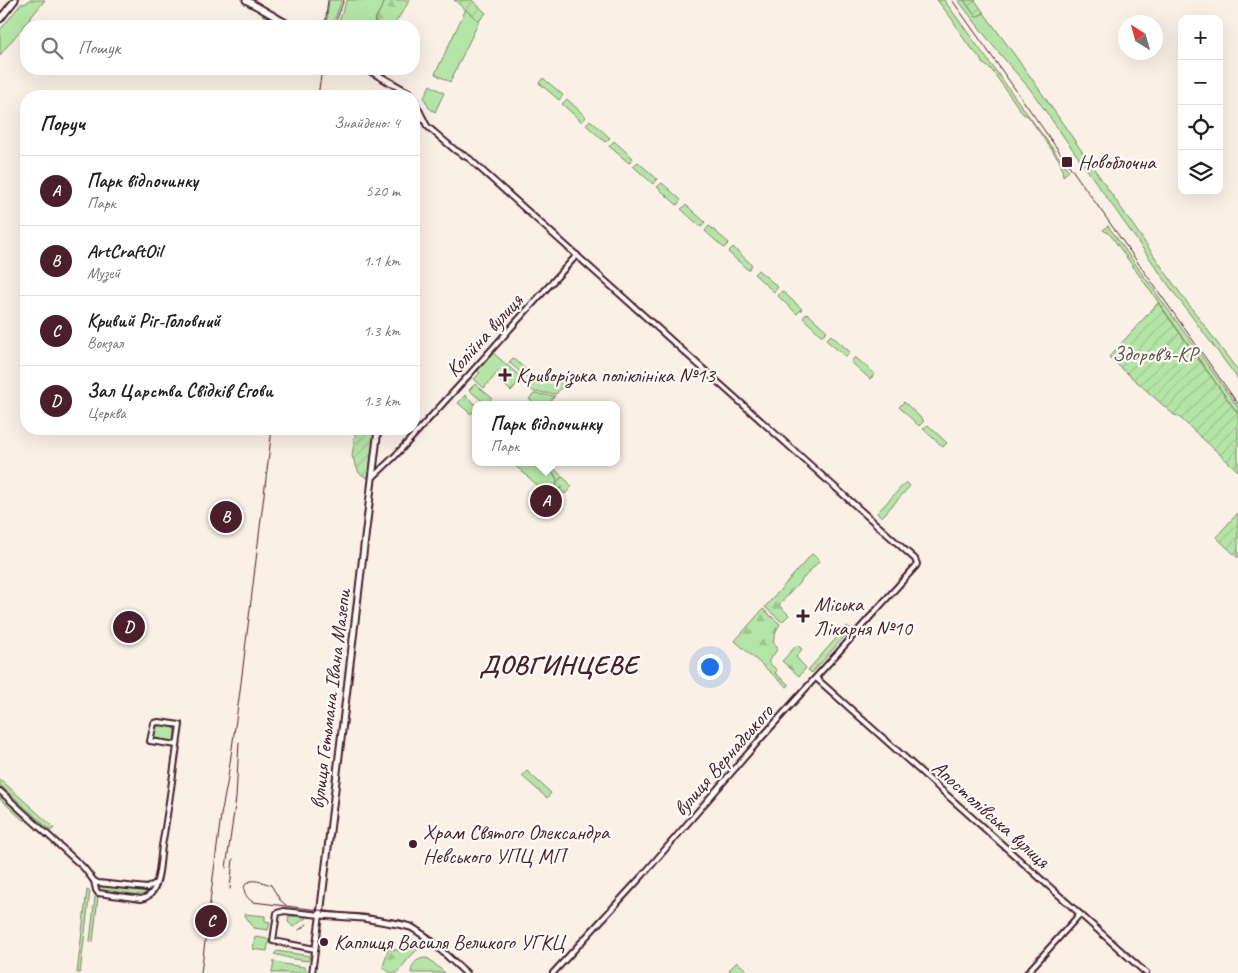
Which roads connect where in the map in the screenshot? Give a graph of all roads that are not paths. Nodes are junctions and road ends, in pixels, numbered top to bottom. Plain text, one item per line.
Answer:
1 (15, 0) edge
2 (246, 0) edge
3 (0, 18) edge
4 (281, 20) edge
5 (378, 75) edge
6 (404, 90) edge
7 (420, 110) edge
8 (577, 255) junction
9 (420, 429) edge
10 (377, 435) edge
11 (414, 435) edge
12 (372, 478) junction
13 (816, 678) junction
14 (177, 745) junction
15 (0, 790) edge
16 (94, 881) junction
17 (156, 883) junction
18 (320, 914) junction
19 (1080, 914) junction
20 (315, 949) junction
21 (312, 973) edge
22 (466, 973) edge
23 (553, 973) edge
24 (1027, 973) edge
25 (1146, 973) edge

1 - 3 main road
2 - 4 main road
5 - 6 main road
7 - 8 street
8 - 9 street, Колійна вулиця
8 - 13 street, вулиця Вернадського
10 - 12 main road, вулиця Гетьмана Івана Мазепи
11 - 12 street, Колійна вулиця
12 - 18 main road, вулиця Гетьмана Івана Мазепи
13 - 19 street, Апостолівська вулиця
13 - 23 street, вулиця Вернадського
14 - 14 street
14 - 17 street
15 - 16 street
16 - 17 street
16 - 17 street
18 - 20 street, вулиця Гетьмана Івана Мазепи
18 - 20 street
18 - 22 main road
19 - 24 street
19 - 25 street, Апостолівська вулиця
20 - 21 street, вулиця Гетьмана Івана Мазепи

